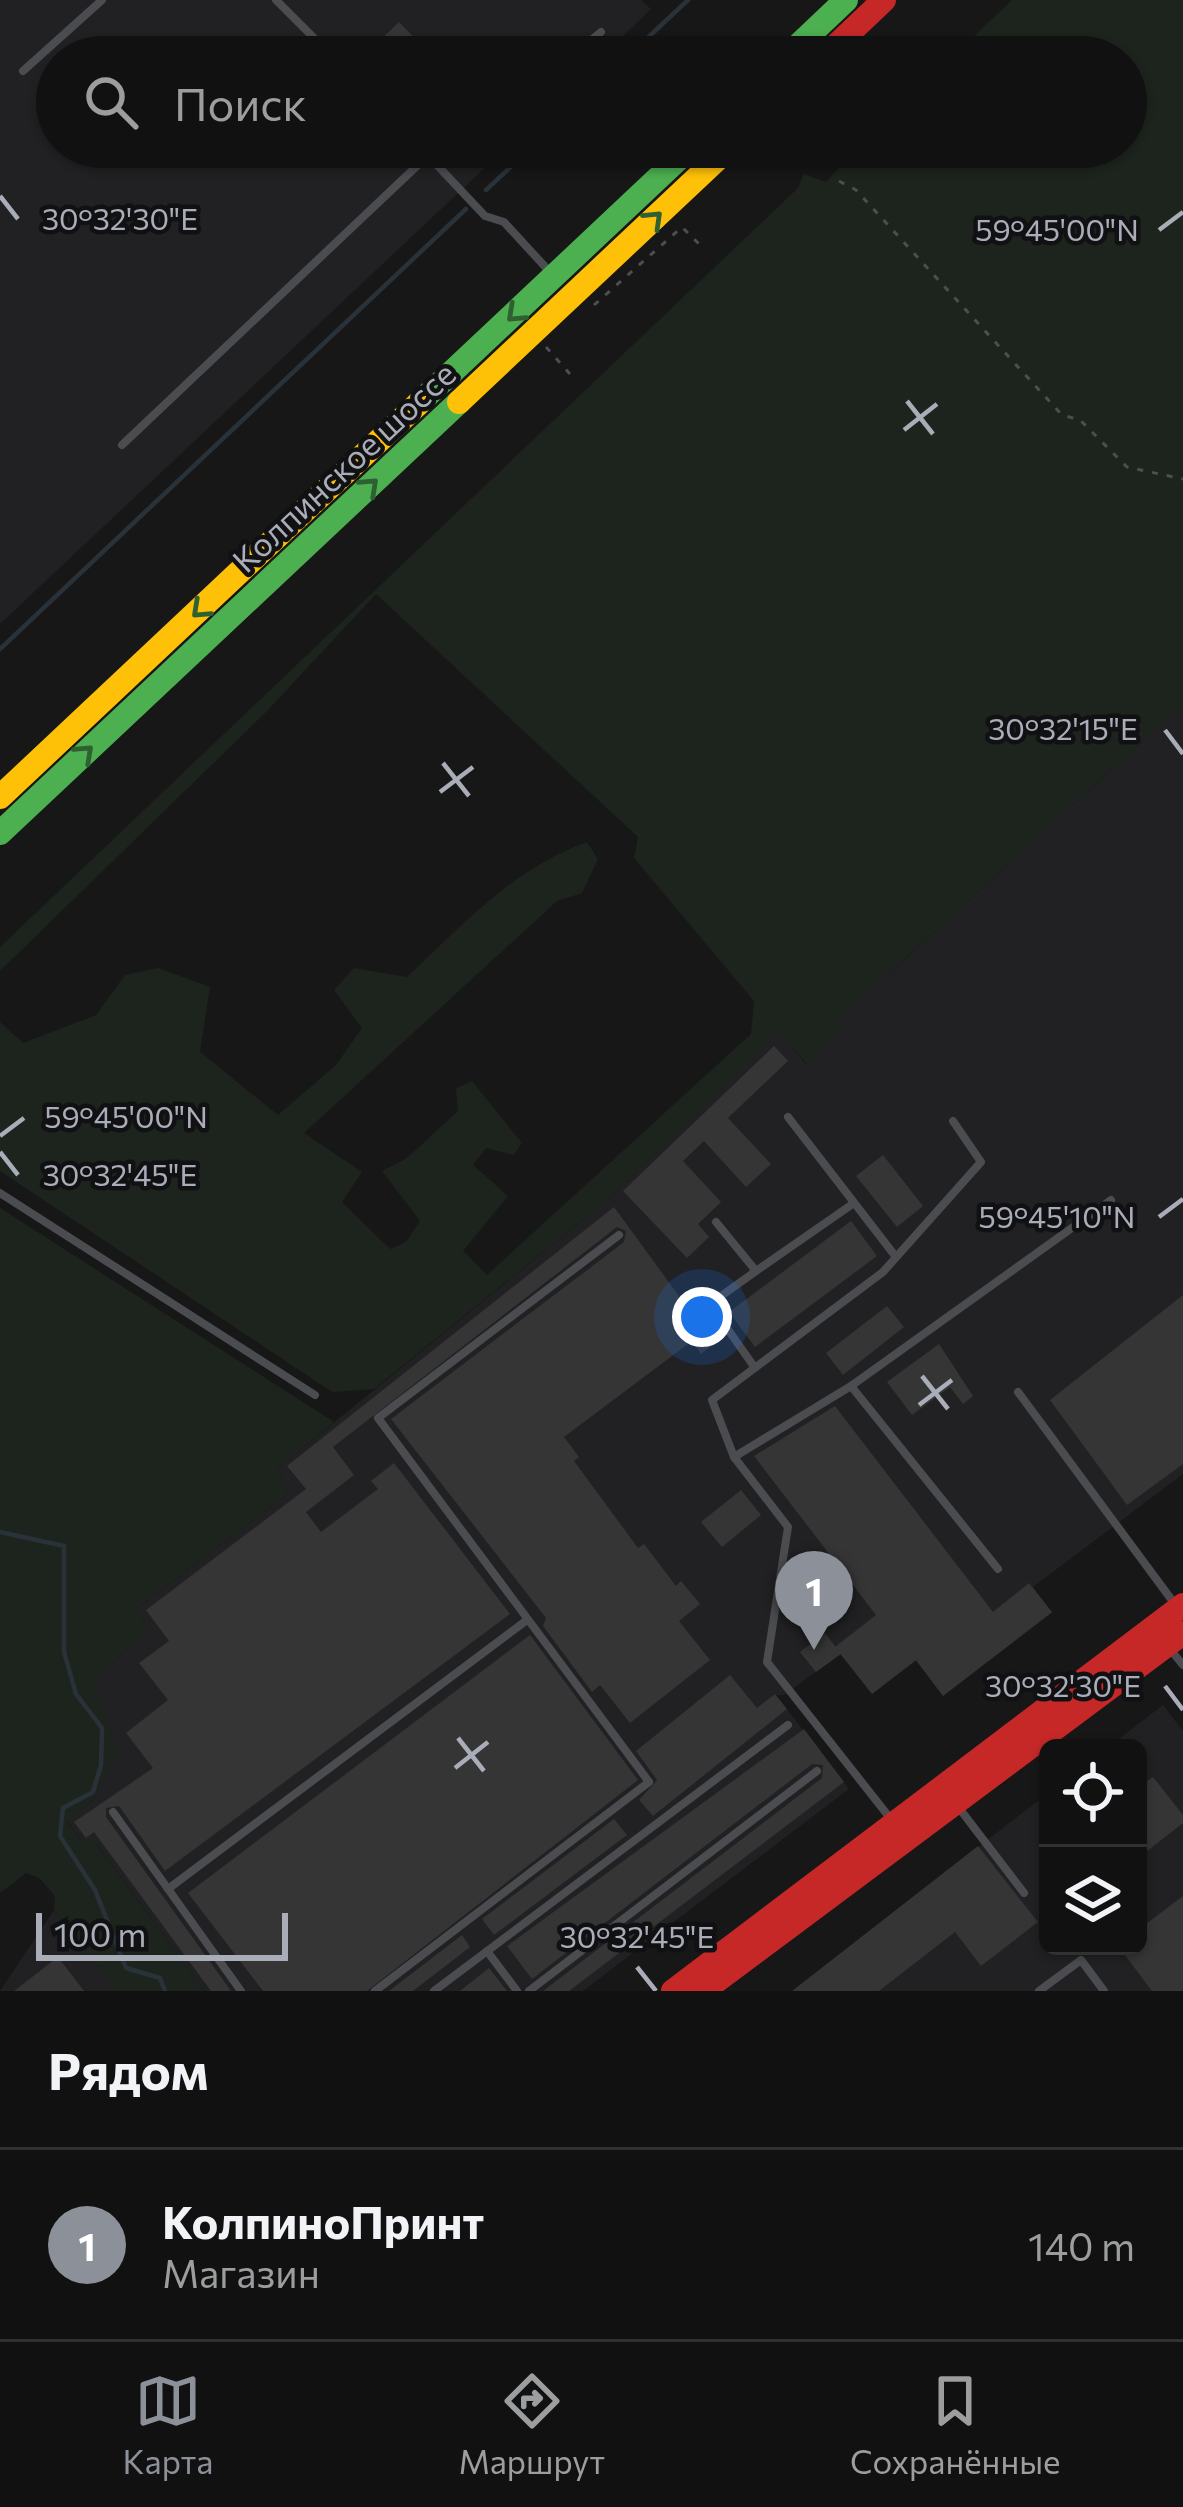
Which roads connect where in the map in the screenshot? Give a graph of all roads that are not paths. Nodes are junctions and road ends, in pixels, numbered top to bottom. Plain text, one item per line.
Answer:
1 (102, 0) edge
2 (276, 0) edge
3 (297, 0) edge
4 (846, 0) edge
5 (884, 0) edge
6 (287, 10) junction
7 (601, 32) dead end
8 (62, 36) edge
9 (312, 36) edge
10 (596, 36) edge
11 (808, 36) edge
12 (846, 36) edge
13 (36, 59) edge
14 (23, 71) dead end
15 (404, 168) edge
16 (439, 168) edge
17 (669, 168) edge
18 (708, 168) edge
19 (554, 277) junction
20 (122, 445) dead end
21 (0, 797) edge
22 (0, 832) edge
23 (788, 1117) dead end
24 (952, 1120) dead end
25 (0, 1193) edge
26 (1111, 1200) dead end
27 (854, 1203) junction
28 (716, 1222) dead end
29 (619, 1235) dead end
30 (896, 1257) junction
31 (756, 1271) junction
32 (755, 1368) junction
33 (851, 1386) junction
34 (1018, 1392) dead end
35 (315, 1395) dead end
36 (734, 1457) junction
37 (998, 1569) dead end
38 (527, 1620) junction
39 (1179, 1631) edge
40 (788, 1725) dead end
41 (817, 1772) dead end
42 (949, 1795) junction
43 (113, 1812) dead end
44 (900, 1831) junction
45 (168, 1888) junction
46 (1024, 1892) dead end
47 (487, 1951) junction
48 (242, 1991) edge
49 (375, 1991) edge
50 (434, 1991) edge
51 (517, 1991) edge
52 (530, 1991) edge
53 (673, 1991) edge
54 (703, 1991) edge
55 (1039, 1991) edge
56 (1104, 1991) edge

1 - 8 lane
2 - 6 lane
3 - 6 lane
4 - 11 main road
5 - 12 main road
6 - 9 lane
7 - 10 lane
13 - 14 lane
15 - 20 lane
16 - 19 lane
17 - 19 main road, Колпинское шоссе
22 -> 18 main road, Колпинское шоссе
19 -> 21 main road, Колпинское шоссе
23 - 27 lane
24 - 30 lane
25 - 35 lane
26 - 33 lane
27 - 30 lane
27 - 31 lane
28 - 31 lane
29 - 38 lane
30 - 32 lane
31 - 32 lane
32 - 36 lane
33 - 36 lane
33 - 37 lane
34 - 39 lane
36 - 44 lane
38 - 45 lane
38 - 49 lane
39 - 42 main road
39 - 42 main road
40 - 47 lane
41 - 52 lane
42 - 44 main road
42 - 46 lane
43 - 45 lane
44 - 53 main road
44 - 54 main road
45 - 48 lane
47 - 50 lane
47 - 51 lane
55 - 56 lane

